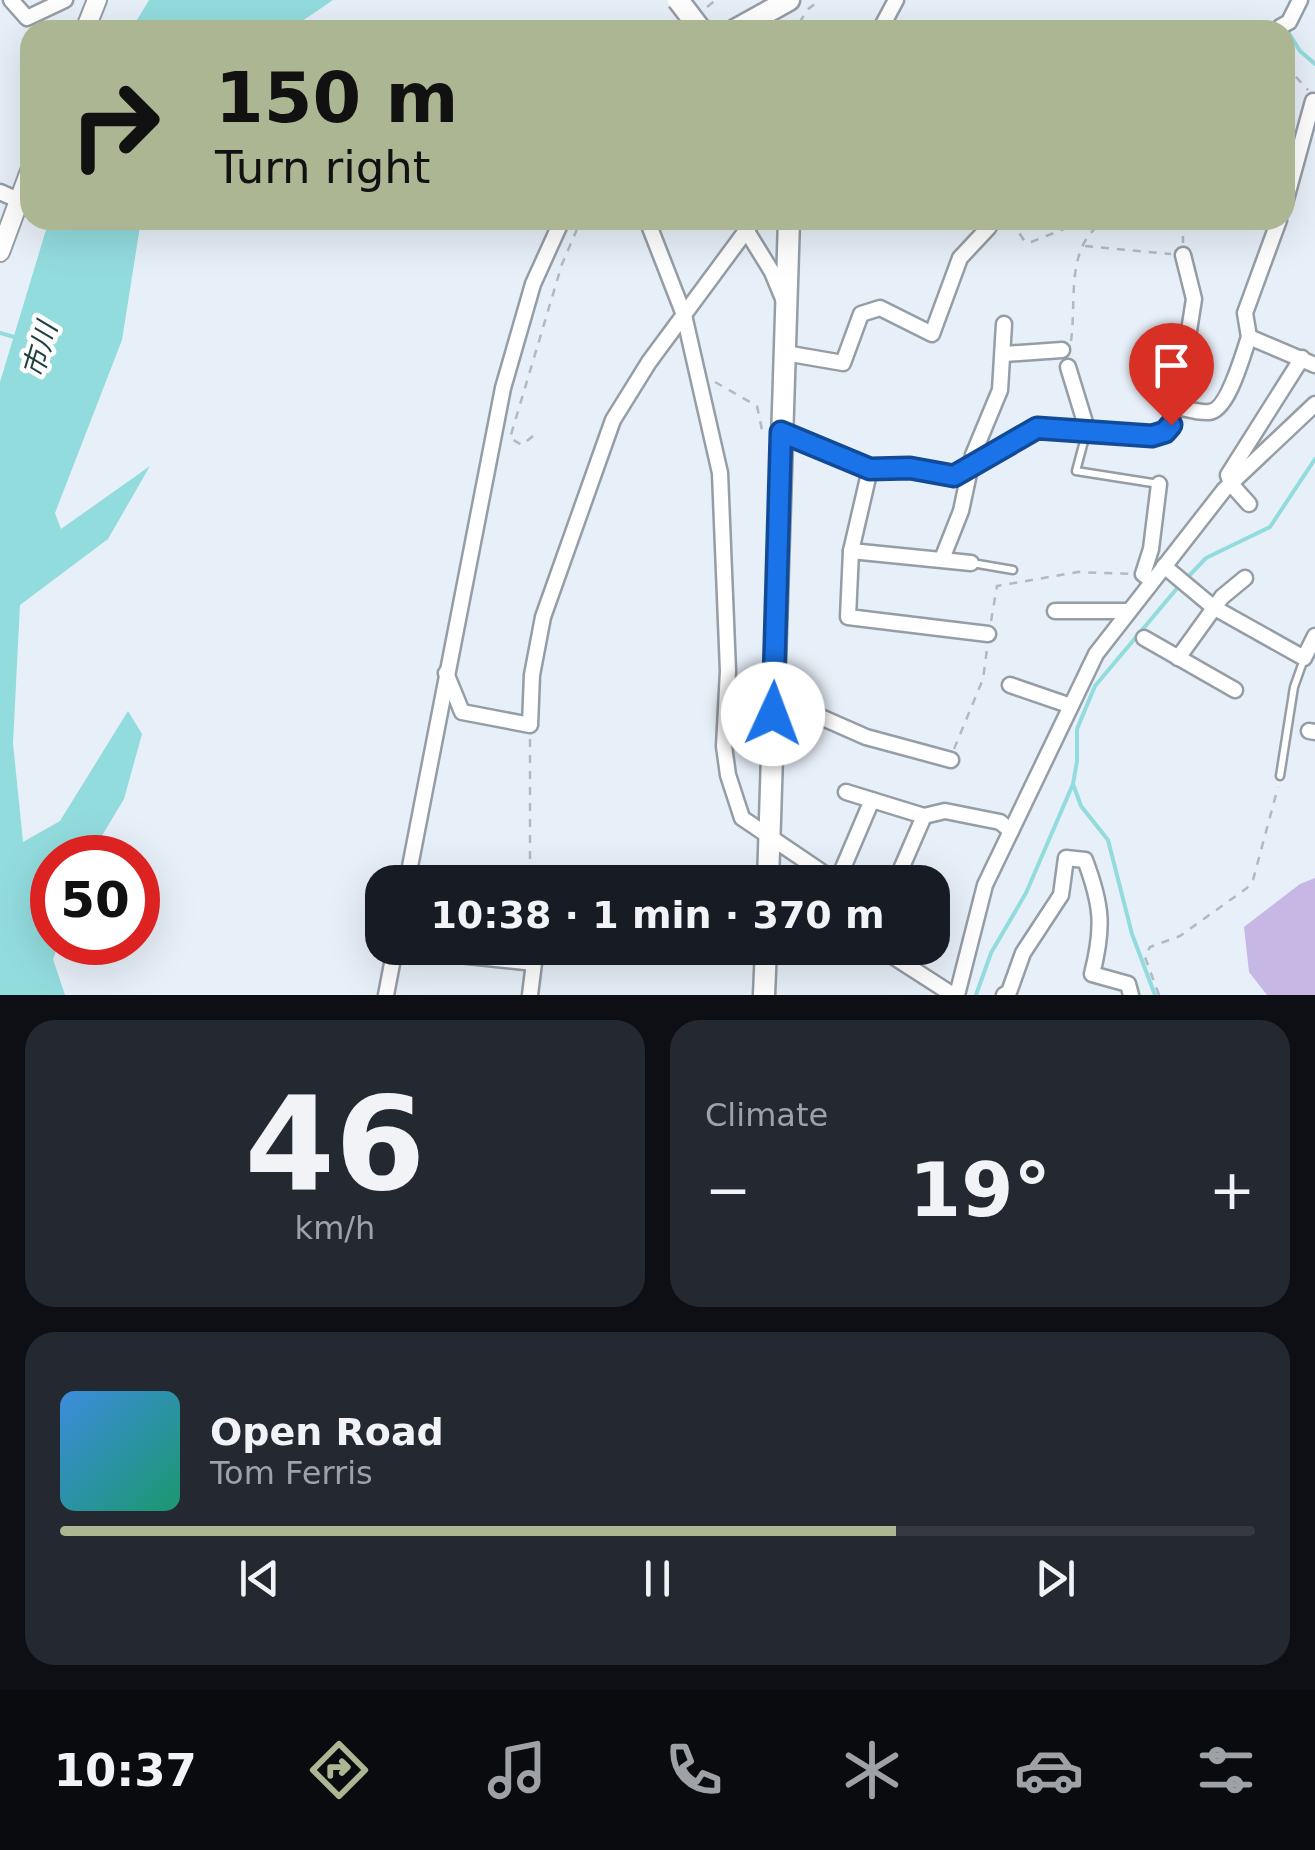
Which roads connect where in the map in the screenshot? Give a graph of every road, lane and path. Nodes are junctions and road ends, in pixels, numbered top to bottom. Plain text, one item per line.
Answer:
1 (11, 0) edge
2 (65, 0) edge
3 (678, 0) edge
4 (789, 0) edge
5 (820, 0) edge
6 (693, 20) edge
7 (753, 20) edge
8 (801, 20) edge
9 (1295, 78) edge
10 (1313, 101) edge
11 (1295, 167) edge
12 (9, 196) edge
13 (557, 230) edge
14 (577, 230) edge
15 (652, 230) edge
16 (742, 230) edge
17 (751, 230) edge
18 (789, 230) edge
19 (985, 230) edge
20 (1017, 230) edge
21 (1062, 230) edge
22 (1093, 230) edge
23 (1183, 230) edge
24 (1275, 230) edge
25 (1082, 246) junction
26 (0, 252) edge
27 (1183, 255) junction
28 (788, 311) junction
29 (684, 315) junction
30 (1004, 324) dead end
31 (1249, 338) junction
32 (1062, 350) dead end
33 (785, 354) junction
34 (1005, 354) junction
35 (1308, 362) edge
36 (1068, 367) joint
37 (696, 375) junction
38 (1315, 404) edge
39 (1177, 408) junction
40 (1087, 429) junction
41 (781, 432) junction
42 (533, 436) dead end
43 (971, 466) junction
44 (870, 469) junction
45 (1159, 484) joint
46 (1231, 484) junction
47 (1249, 504) dead end
48 (851, 550) junction
49 (942, 559) junction
50 (970, 563) joint
51 (1164, 566) junction
52 (1013, 570) dead end
53 (1148, 577) junction
54 (1245, 578) dead end
55 (1213, 607) junction
56 (1055, 611) dead end
57 (1129, 611) junction
58 (988, 634) junction
59 (1315, 636) edge
60 (1144, 638) dead end
61 (1178, 658) junction
62 (1304, 658) junction
63 (446, 673) junction
64 (1010, 685) dead end
65 (1235, 690) dead end
66 (1071, 706) junction
67 (773, 714) junction
68 (530, 725) junction
69 (951, 760) joint
70 (1280, 776) joint
71 (846, 792) dead end
72 (872, 800) junction
73 (924, 816) junction
74 (1011, 831) junction
75 (769, 838) junction
76 (410, 865) edge
77 (530, 865) edge
78 (768, 865) edge
79 (811, 865) edge
80 (844, 865) edge
81 (903, 865) edge
82 (392, 965) edge
83 (534, 965) edge
84 (765, 965) edge
85 (907, 965) edge
86 (386, 995) edge
87 (530, 995) edge
88 (764, 995) edge
89 (955, 995) edge
90 (1004, 995) edge
91 (1131, 995) edge
92 (1159, 995) edge

1 - 2 street
3 - 6 main road, bridge
4 - 7 main road
5 - 8 path
9 - 10 path
10 - 11 street
12 - 26 street
13 - 63 street
14 - 42 path
15 - 29 street
16 - 29 street
17 - 28 street
18 - 28 main road
19 - 33 street
20 - 21 path
22 - 25 path
23 - 27 path
24 - 31 street
25 - 27 path
25 - 36 path
27 - 39 street
28 - 33 main road
29 - 37 street
29 - 68 street
30 - 34 street
31 - 35 street
31 - 39 street
32 - 34 street
33 - 41 main road
34 - 43 street
35 - 46 street
36 - 40 street
37 - 41 path
37 - 75 street
38 - 46 street
39 - 40 street
40 - 43 street
40 - 45 lane
41 - 44 street
41 - 67 main road
43 - 44 street
43 - 49 street
44 - 48 street
45 - 53 street
46 - 47 street
46 - 51 street
48 - 49 street
48 - 58 street
49 - 50 street
50 - 52 lane
51 - 53 street
51 - 55 street
53 - 57 street
53 - 58 path
54 - 55 street
55 - 61 street
55 - 62 street
56 - 57 street
57 - 66 street
58 - 69 path
59 - 62 street
60 - 61 street
61 - 65 street
62 - 70 lane
63 - 68 street
63 - 76 street
64 - 66 street
66 - 74 street
67 - 69 street
67 - 75 main road
68 - 77 path
70 - 92 path
71 - 72 street
72 - 73 street
72 - 80 street
73 - 74 street
73 - 81 street
74 - 89 street
75 - 78 main road
75 - 79 street
82 - 86 street
83 - 87 street
84 - 88 main road
85 - 89 street
90 - 91 street

